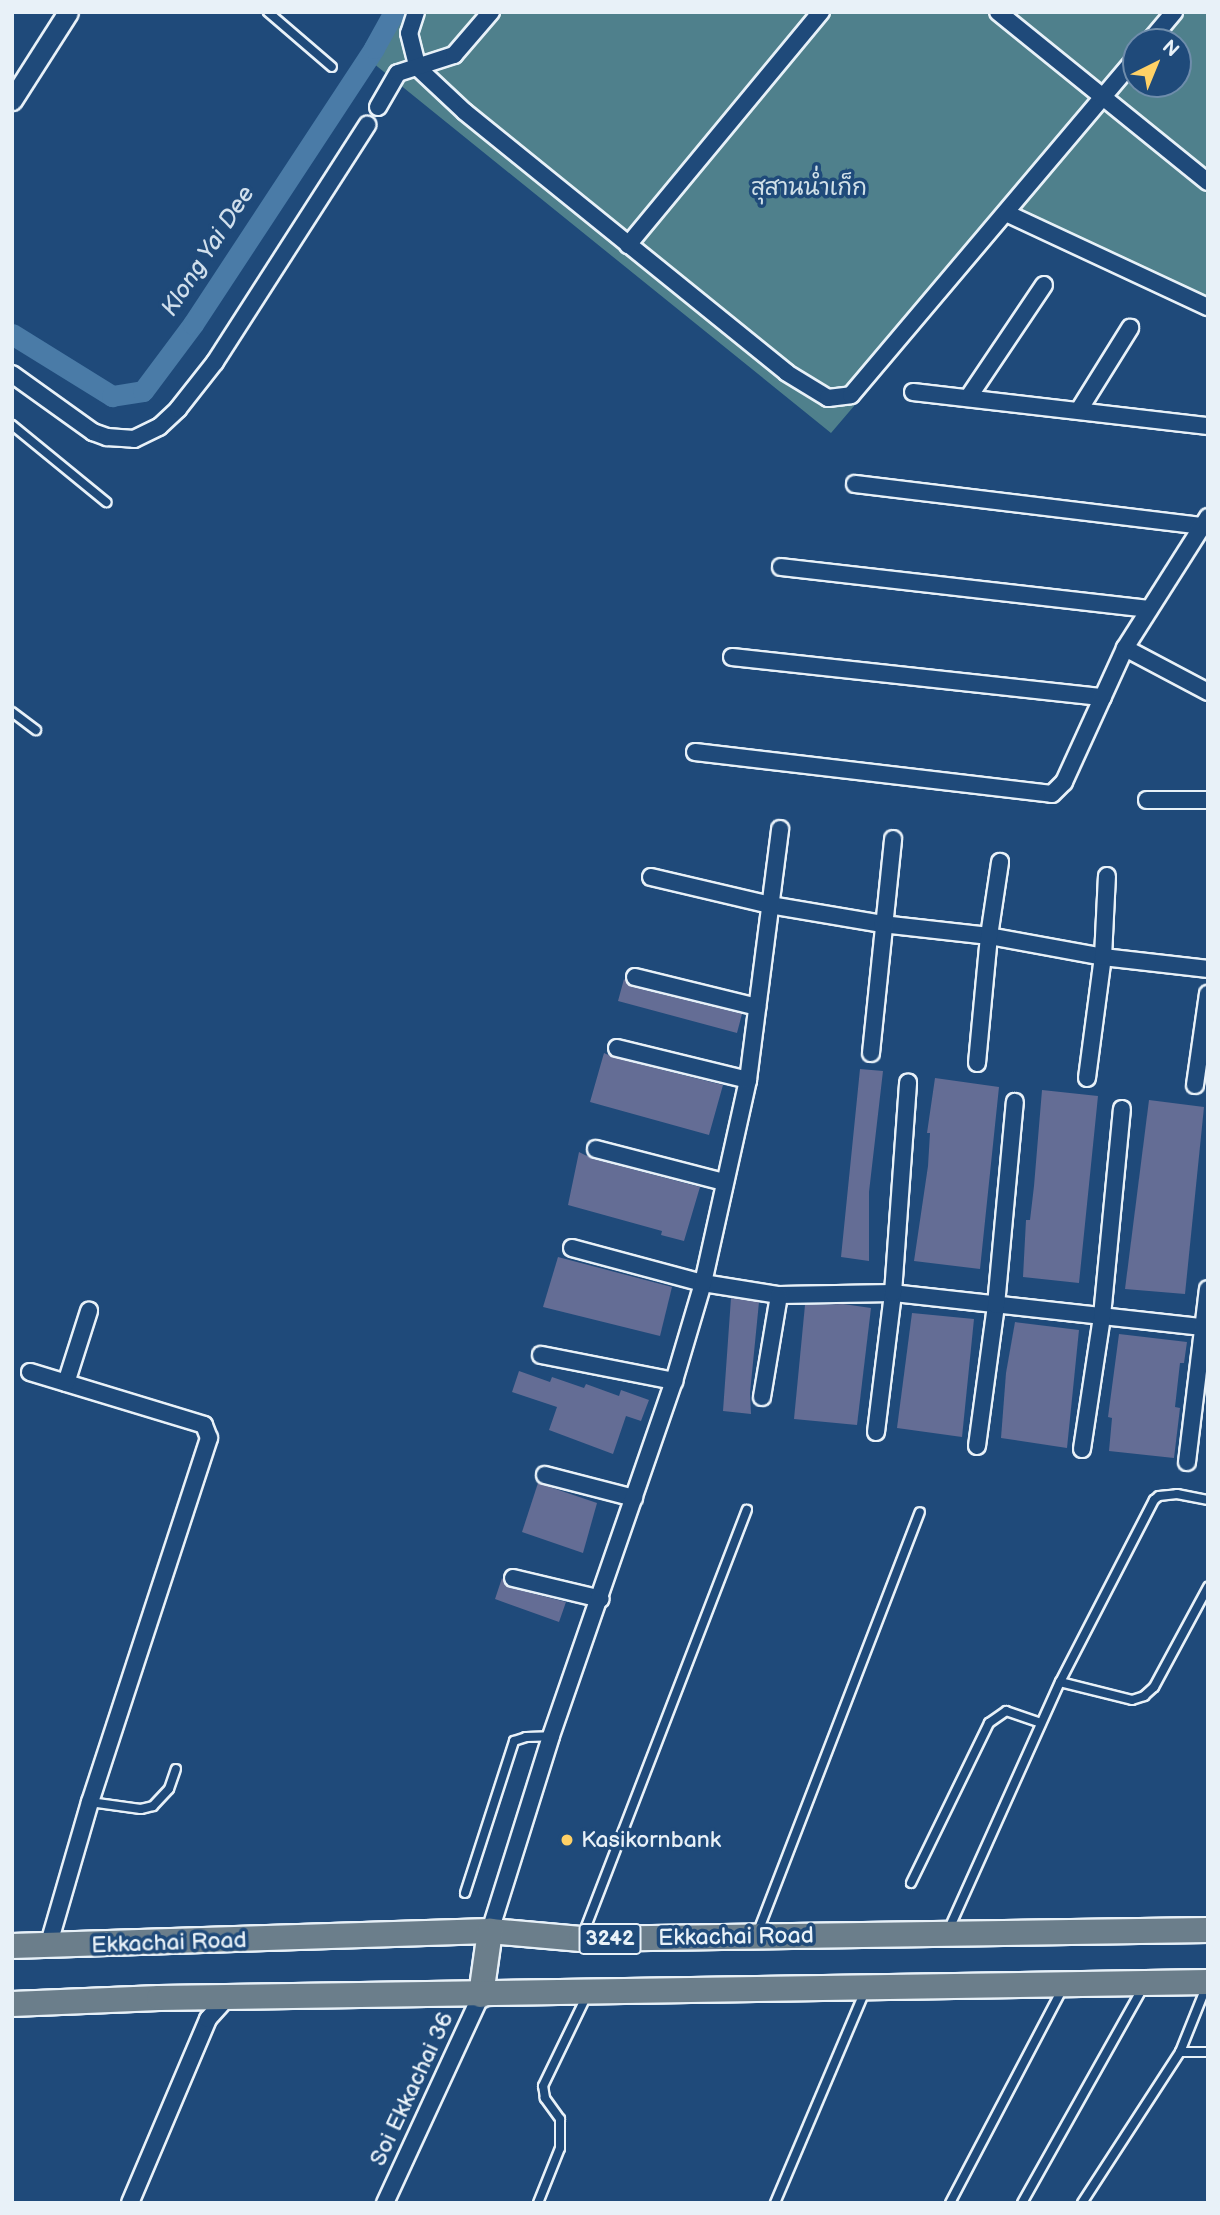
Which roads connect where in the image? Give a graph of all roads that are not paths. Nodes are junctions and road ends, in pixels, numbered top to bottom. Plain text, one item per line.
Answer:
1 (68, 12) edge
2 (268, 12) edge
3 (416, 12) edge
4 (491, 12) edge
5 (821, 12) edge
6 (998, 12) edge
7 (1174, 12) edge
8 (1161, 28) edge
9 (332, 67) dead end
10 (418, 68) junction
11 (1122, 75) edge
12 (1104, 97) junction
13 (12, 100) edge
14 (378, 107) dead end
15 (367, 125) dead end
16 (1208, 182) edge
17 (1006, 213) junction
18 (628, 245) junction
19 (1044, 285) dead end
20 (1208, 307) edge
21 (1130, 328) dead end
22 (12, 374) edge
23 (913, 392) dead end
24 (968, 398) junction
25 (1079, 410) junction
26 (1206, 421) edge
27 (12, 425) edge
28 (855, 484) dead end
29 (106, 502) dead end
30 (1205, 522) edge
31 (781, 567) dead end
32 (1148, 609) junction
33 (1125, 648) junction
34 (732, 657) dead end
35 (1208, 692) edge
36 (1103, 697) junction
37 (12, 712) edge
38 (36, 730) dead end
39 (695, 752) dead end
40 (1147, 800) dead end
41 (1208, 800) edge
42 (780, 829) dead end
43 (893, 839) dead end
44 (1000, 862) dead end
45 (1107, 876) dead end
46 (651, 877) dead end
47 (770, 905) junction
48 (882, 924) junction
49 (989, 936) junction
50 (1103, 957) junction
51 (1208, 970) edge
52 (635, 977) dead end
53 (1208, 994) edge
54 (758, 1007) junction
55 (617, 1048) dead end
56 (871, 1053) dead end
57 (977, 1063) dead end
58 (1087, 1078) dead end
59 (748, 1080) junction
60 (908, 1083) dead end
61 (1195, 1085) dead end
62 (1016, 1102) dead end
63 (1122, 1109) dead end
64 (596, 1149) dead end
65 (724, 1182) junction
66 (572, 1248) dead end
67 (703, 1283) junction
68 (1208, 1289) edge
69 (893, 1293) junction
70 (779, 1294) junction
71 (996, 1305) junction
72 (89, 1311) dead end
73 (1102, 1316) junction
74 (1206, 1327) edge
75 (541, 1355) dead end
76 (30, 1372) dead end
77 (674, 1381) junction
78 (66, 1383) junction
79 (762, 1397) dead end
80 (876, 1432) dead end
81 (977, 1446) dead end
82 (1082, 1449) dead end
83 (1187, 1462) dead end
84 (545, 1475) dead end
85 (634, 1498) junction
86 (1208, 1500) edge
87 (747, 1510) dead end
88 (920, 1512) dead end
89 (513, 1578) dead end
90 (1208, 1587) edge
91 (601, 1598) junction
92 (1060, 1682) junction
93 (1041, 1723) junction
94 (551, 1736) junction
95 (176, 1769) dead end
96 (90, 1802) junction
97 (911, 1883) dead end
98 (465, 1893) dead end
99 (1208, 1930) edge
100 (490, 1931) junction
101 (947, 1934) junction
102 (756, 1937) junction
103 (581, 1939) junction
104 (12, 1946) edge
105 (48, 1947) junction
106 (1208, 1982) edge
107 (1065, 1984) junction
108 (1145, 1984) junction
109 (866, 1989) junction
110 (588, 1994) junction
111 (481, 1995) junction
112 (226, 1999) junction
113 (14, 2009) edge
114 (1180, 2052) junction
115 (1208, 2052) edge
116 (130, 2203) edge
117 (384, 2203) edge
118 (538, 2203) edge
119 (775, 2203) edge
120 (950, 2203) edge
121 (1022, 2203) edge
122 (1082, 2203) edge

1 - 13 street
2 - 9 lane
3 - 10 street
4 - 10 street
5 - 18 street
6 - 12 street
7 - 8 street
10 - 14 street
10 - 18 street
11 - 12 street
12 - 16 street
12 - 17 street
15 - 22 street
17 - 18 street
17 - 20 street
19 - 24 street
21 - 25 street
23 - 24 street
24 - 25 street
25 - 26 street
27 - 29 lane
28 - 30 street
30 - 32 street
31 - 32 street
32 - 33 street
33 - 35 street
33 - 36 street
34 - 36 street
36 - 39 street
37 - 38 lane
40 - 41 street
42 - 47 street
43 - 48 street
44 - 49 street
45 - 50 street
46 - 47 street
47 - 48 street
47 - 54 street
48 - 49 street
48 - 56 street
49 - 50 street
49 - 57 street
50 - 51 street
50 - 58 street
52 - 54 street
53 - 61 street
54 - 59 street
55 - 59 street
59 - 65 street
60 - 69 street
62 - 71 street
63 - 73 street
64 - 65 street
65 - 67 street
66 - 67 street
67 - 70 street
67 - 77 street
68 - 74 street
69 - 70 street
69 - 71 street
69 - 80 street
70 - 79 street
71 - 73 street
71 - 81 street
72 - 78 street
73 - 74 street
73 - 82 street
74 - 83 street
75 - 77 street
76 - 78 street
77 - 85 street
78 - 96 street
84 - 85 street
85 - 91 street
86 - 92 lane
87 - 103 lane
88 - 102 lane
89 - 91 street
90 - 92 lane
91 - 94 street
92 - 93 lane
93 - 97 lane
93 - 101 lane
94 - 98 lane
94 - 100 street
95 - 96 lane
96 - 105 street
99 - 101 main road, Ekkachai Road / 3242
100 - 103 main road, Ekkachai Road / 3242
100 - 105 main road, Ekkachai Road / 3242
100 - 111 main road
101 - 102 main road, Ekkachai Road / 3242
102 - 103 main road, Ekkachai Road / 3242
104 - 105 main road, Ekkachai Road / 3242
106 - 108 main road
106 - 114 lane
107 - 108 main road
107 - 109 main road
107 - 120 lane
108 - 121 lane
109 - 110 main road
109 - 119 lane
110 - 111 main road
110 - 118 lane
111 - 112 main road
111 - 117 street, Soi Ekkachai 36
112 - 113 main road
112 - 116 street
114 - 115 lane
114 - 122 lane

